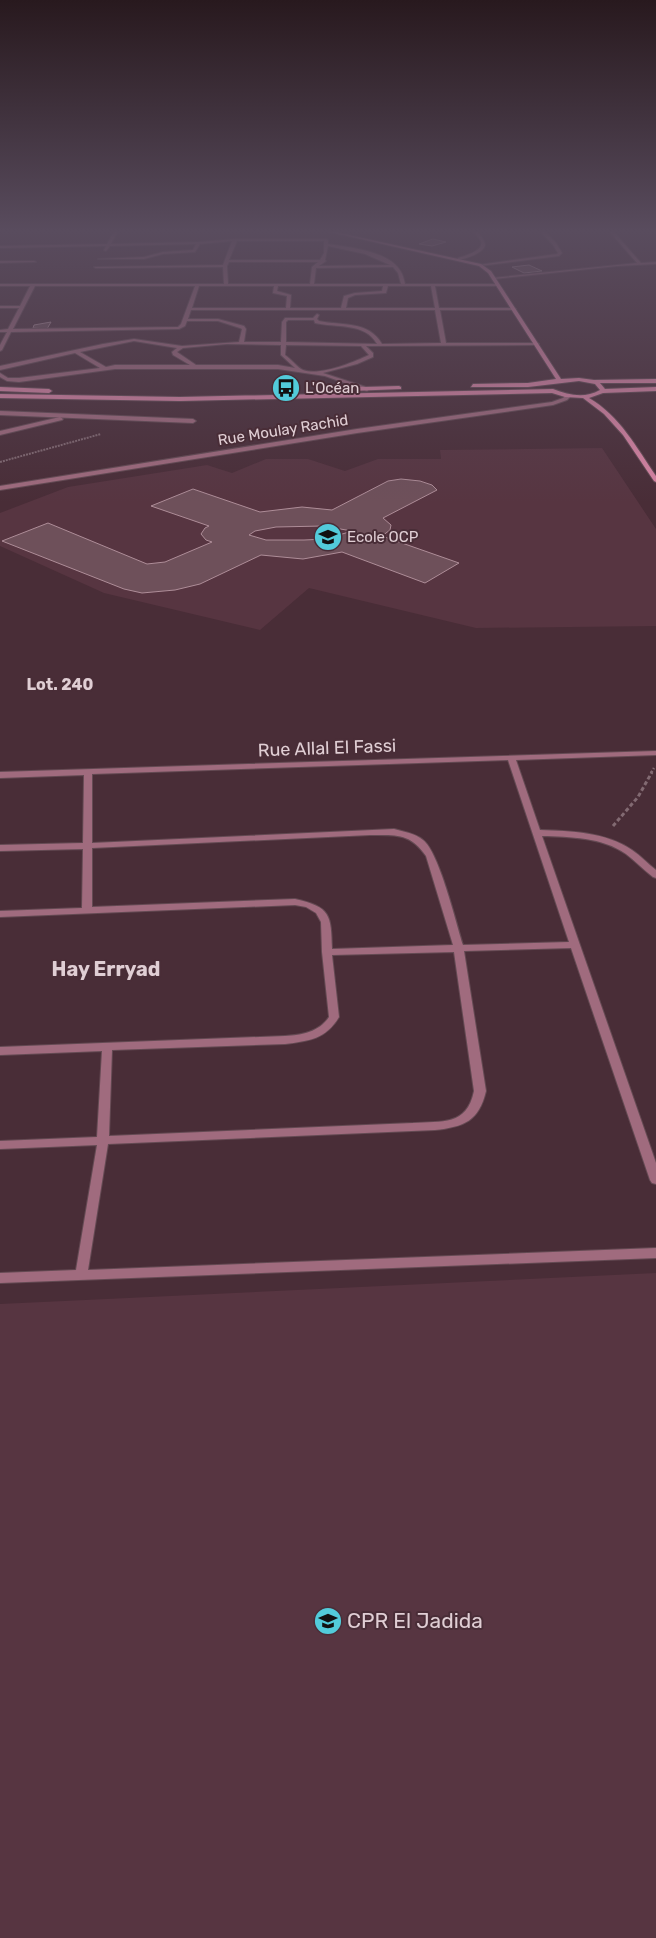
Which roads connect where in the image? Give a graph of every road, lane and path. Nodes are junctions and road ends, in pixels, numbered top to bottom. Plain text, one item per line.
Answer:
1 (15, 321) edge
2 (184, 321) edge
3 (223, 321) edge
4 (284, 321) edge
5 (317, 321) edge
6 (439, 321) edge
7 (522, 321) edge
8 (10, 331) junction
9 (0, 332) edge
10 (241, 343) junction
11 (283, 344) junction
12 (361, 344) junction
13 (444, 344) junction
14 (537, 344) junction
15 (380, 345) junction
16 (182, 347) junction
17 (0, 350) edge
18 (76, 351) junction
19 (195, 367) junction
20 (0, 368) edge
21 (104, 368) junction
22 (299, 369) junction
23 (319, 373) junction
24 (0, 375) edge
25 (559, 380) junction
26 (656, 381) edge
27 (593, 382) junction
28 (551, 383) junction
29 (0, 389) edge
30 (367, 389) junction
31 (656, 389) edge
32 (602, 391) junction
33 (553, 392) junction
34 (0, 396) edge
35 (568, 396) junction
36 (584, 397) junction
37 (0, 413) edge
38 (73, 416) junction
39 (193, 421) dead end
40 (0, 433) edge
41 (104, 433) dead end
42 (0, 462) edge
43 (656, 480) edge
44 (0, 488) edge
45 (656, 753) edge
46 (511, 758) junction
47 (656, 765) edge
48 (88, 772) junction
49 (0, 775) edge
50 (537, 833) junction
51 (602, 840) junction
52 (88, 846) junction
53 (0, 848) edge
54 (656, 875) edge
55 (87, 910) junction
56 (0, 914) edge
57 (576, 945) junction
58 (459, 949) junction
59 (327, 952) junction
60 (107, 1047) junction
61 (0, 1051) edge
62 (103, 1141) junction
63 (0, 1145) edge
64 (656, 1180) edge
65 (656, 1253) edge
66 (81, 1276) junction
67 (0, 1278) edge

1 - 8 street
2 - 8 street
3 - 10 street
4 - 11 street
5 - 15 street
6 - 13 street
7 - 14 main road
8 - 9 street
8 - 17 street
10 - 11 street
10 - 16 street
11 - 12 street
11 - 22 street
12 - 15 street
12 - 23 street
13 - 14 street
13 - 15 street
14 - 25 main road
16 - 18 street
16 - 19 street
18 - 20 street
18 - 21 street
19 - 21 street
19 - 22 street
21 - 24 street
22 - 23 street
23 - 30 street
25 - 27 main road
25 - 28 main road
26 - 27 main road
27 - 32 main road
28 - 30 main road
28 - 33 main road
29 - 30 main road
31 - 32 main road
32 - 36 main road
33 - 34 main road
33 - 35 main road
35 - 36 main road
35 - 44 street, Rue Moulay Rachid
36 - 43 main road
37 - 38 street
38 - 39 street
38 - 40 street
41 - 42 path
45 - 46 street, Rue Allal El Fassi
46 - 48 street, Rue Allal El Fassi
46 - 50 street
47 - 51 path
48 - 49 street, Rue Allal El Fassi
48 - 52 street
50 - 51 street
50 - 57 street
51 - 54 street
52 - 53 street
52 - 55 street
52 - 58 street
55 - 56 street
55 - 59 street
57 - 58 street
57 - 64 street
58 - 59 street
58 - 62 street
59 - 60 street
60 - 61 street
60 - 62 street
62 - 63 street
62 - 66 street
65 - 66 street
66 - 67 street

